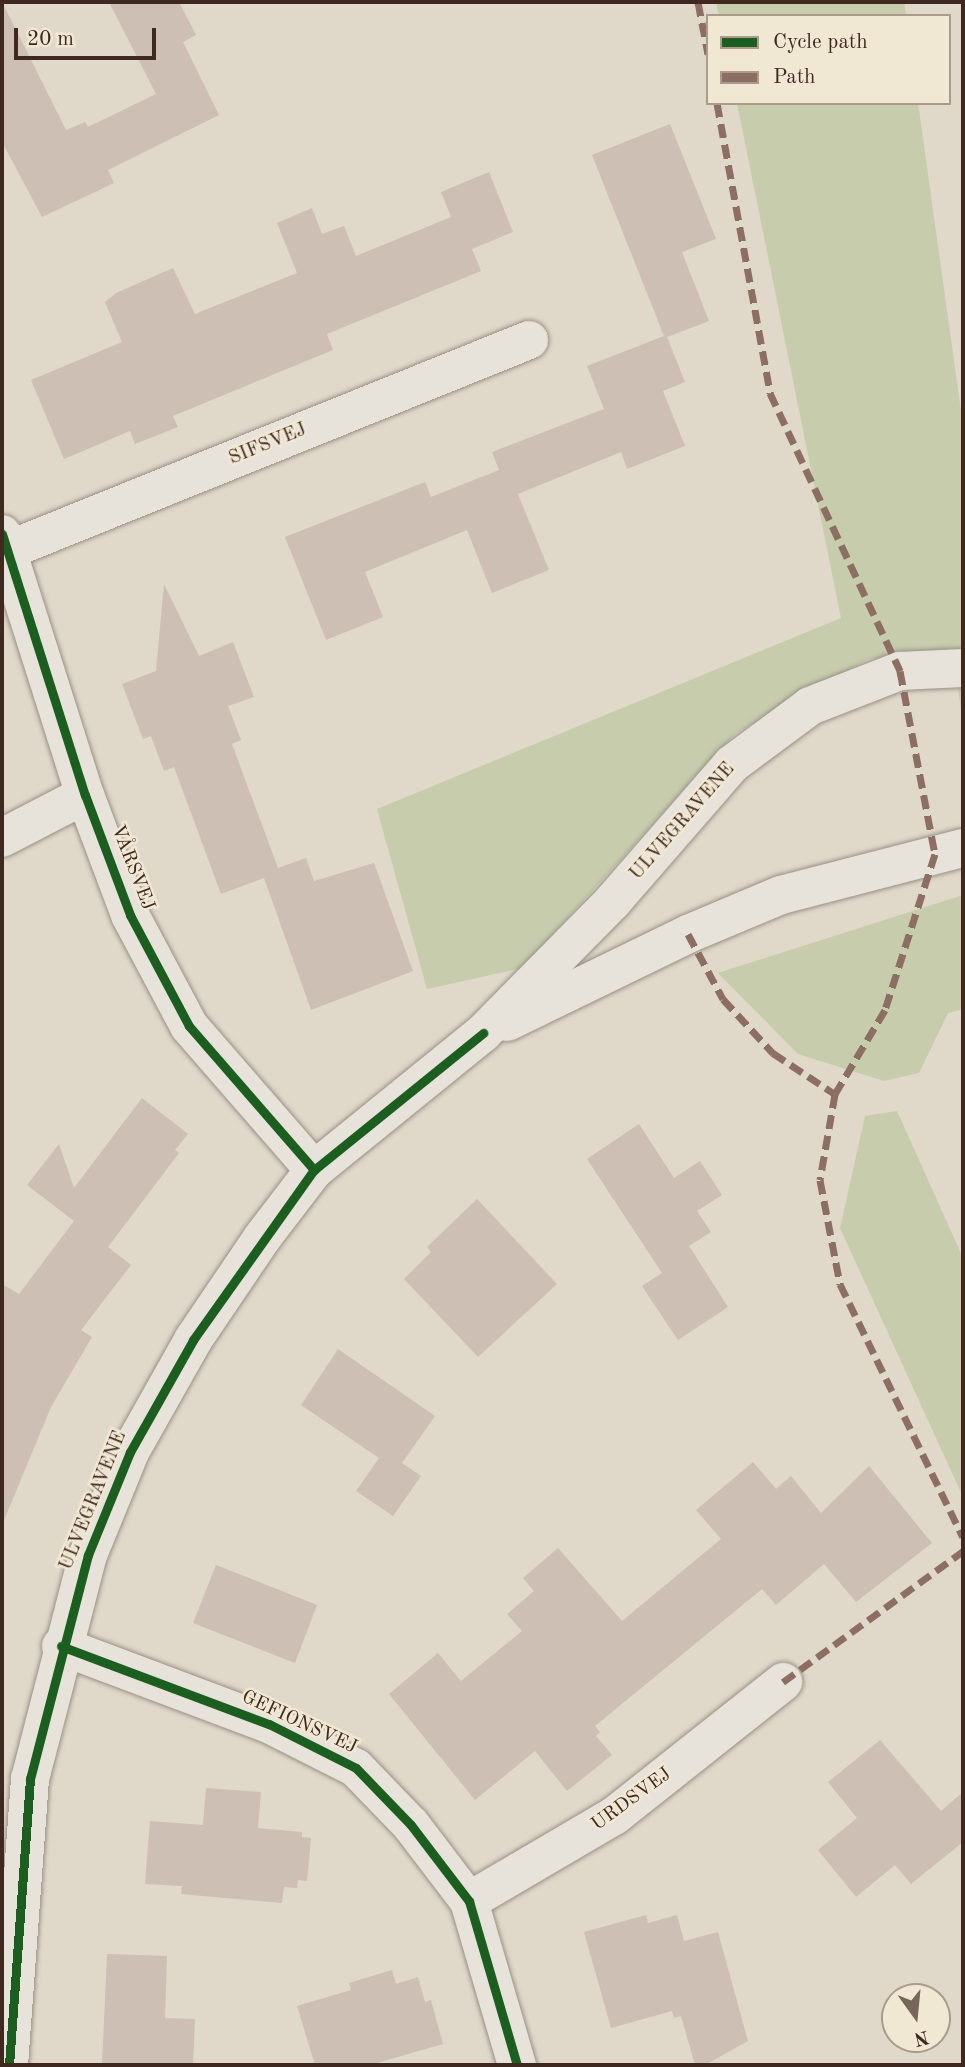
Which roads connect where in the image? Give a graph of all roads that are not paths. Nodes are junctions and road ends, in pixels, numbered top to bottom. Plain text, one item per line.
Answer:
1 (529, 340) dead end
2 (4, 542) edge
3 (957, 668) edge
4 (85, 795) junction
5 (2, 838) edge
6 (963, 849) edge
7 (483, 1033) junction
8 (314, 1170) junction
9 (61, 1646) junction
10 (783, 1682) dead end
11 (469, 1901) junction
12 (9, 2065) edge
13 (517, 2065) edge

1 - 2 street, SIFSVEJ
2 - 4 street, VÅRSVEJ
3 - 7 street, ULVEGRAVENE
4 - 5 street
4 - 8 street, VÅRSVEJ
6 - 7 street, ULVEGRAVENE
7 - 8 street, ULVEGRAVENE
8 - 9 street, ULVEGRAVENE
9 - 11 street, GEFIONSVEJ
9 - 12 street, ULVEGRAVENE
10 - 11 street, URDSVEJ
11 - 13 street, GEFIONSVEJ

